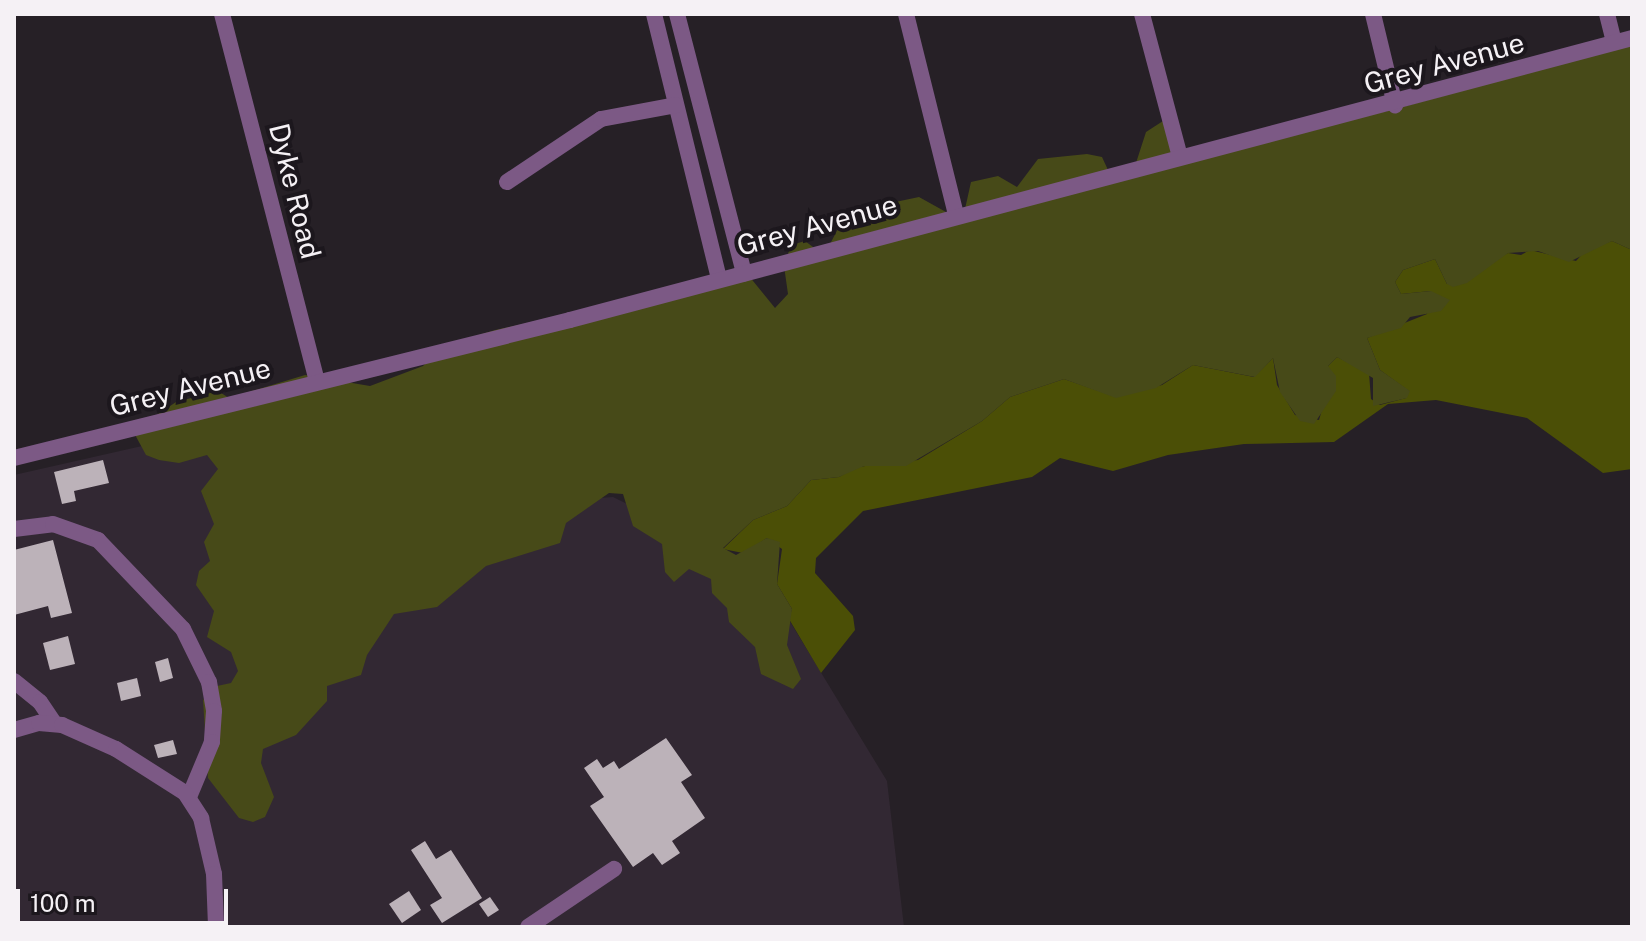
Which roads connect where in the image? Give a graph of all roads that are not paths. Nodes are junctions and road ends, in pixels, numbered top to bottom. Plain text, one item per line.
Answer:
1 (222, 14) edge
2 (654, 14) edge
3 (677, 14) edge
4 (906, 14) edge
5 (1142, 14) edge
6 (1373, 14) edge
7 (1607, 14) edge
8 (1632, 38) edge
9 (1614, 42) junction
10 (676, 105) junction
11 (1395, 105) junction
12 (1180, 157) junction
13 (507, 182) dead end
14 (956, 214) junction
15 (744, 273) junction
16 (719, 279) junction
17 (317, 381) junction
18 (14, 458) edge
19 (14, 529) edge
20 (14, 681) edge
21 (54, 723) junction
22 (14, 730) edge
23 (189, 797) junction
24 (614, 869) dead end
25 (216, 927) edge
26 (528, 927) edge

1 - 17 street, Dyke Road
2 - 10 street
3 - 15 street
4 - 14 street
5 - 12 street
6 - 11 street
7 - 9 street
8 - 9 street, Grey Avenue
9 - 11 street, Grey Avenue
10 - 13 street
10 - 16 street
11 - 12 street, Grey Avenue
12 - 14 street, Grey Avenue
14 - 15 street, Grey Avenue
15 - 16 street, Grey Avenue
16 - 17 street, Grey Avenue
17 - 18 street, Grey Avenue
19 - 23 street
20 - 21 street
21 - 22 street
21 - 23 street
23 - 25 street
24 - 26 street

